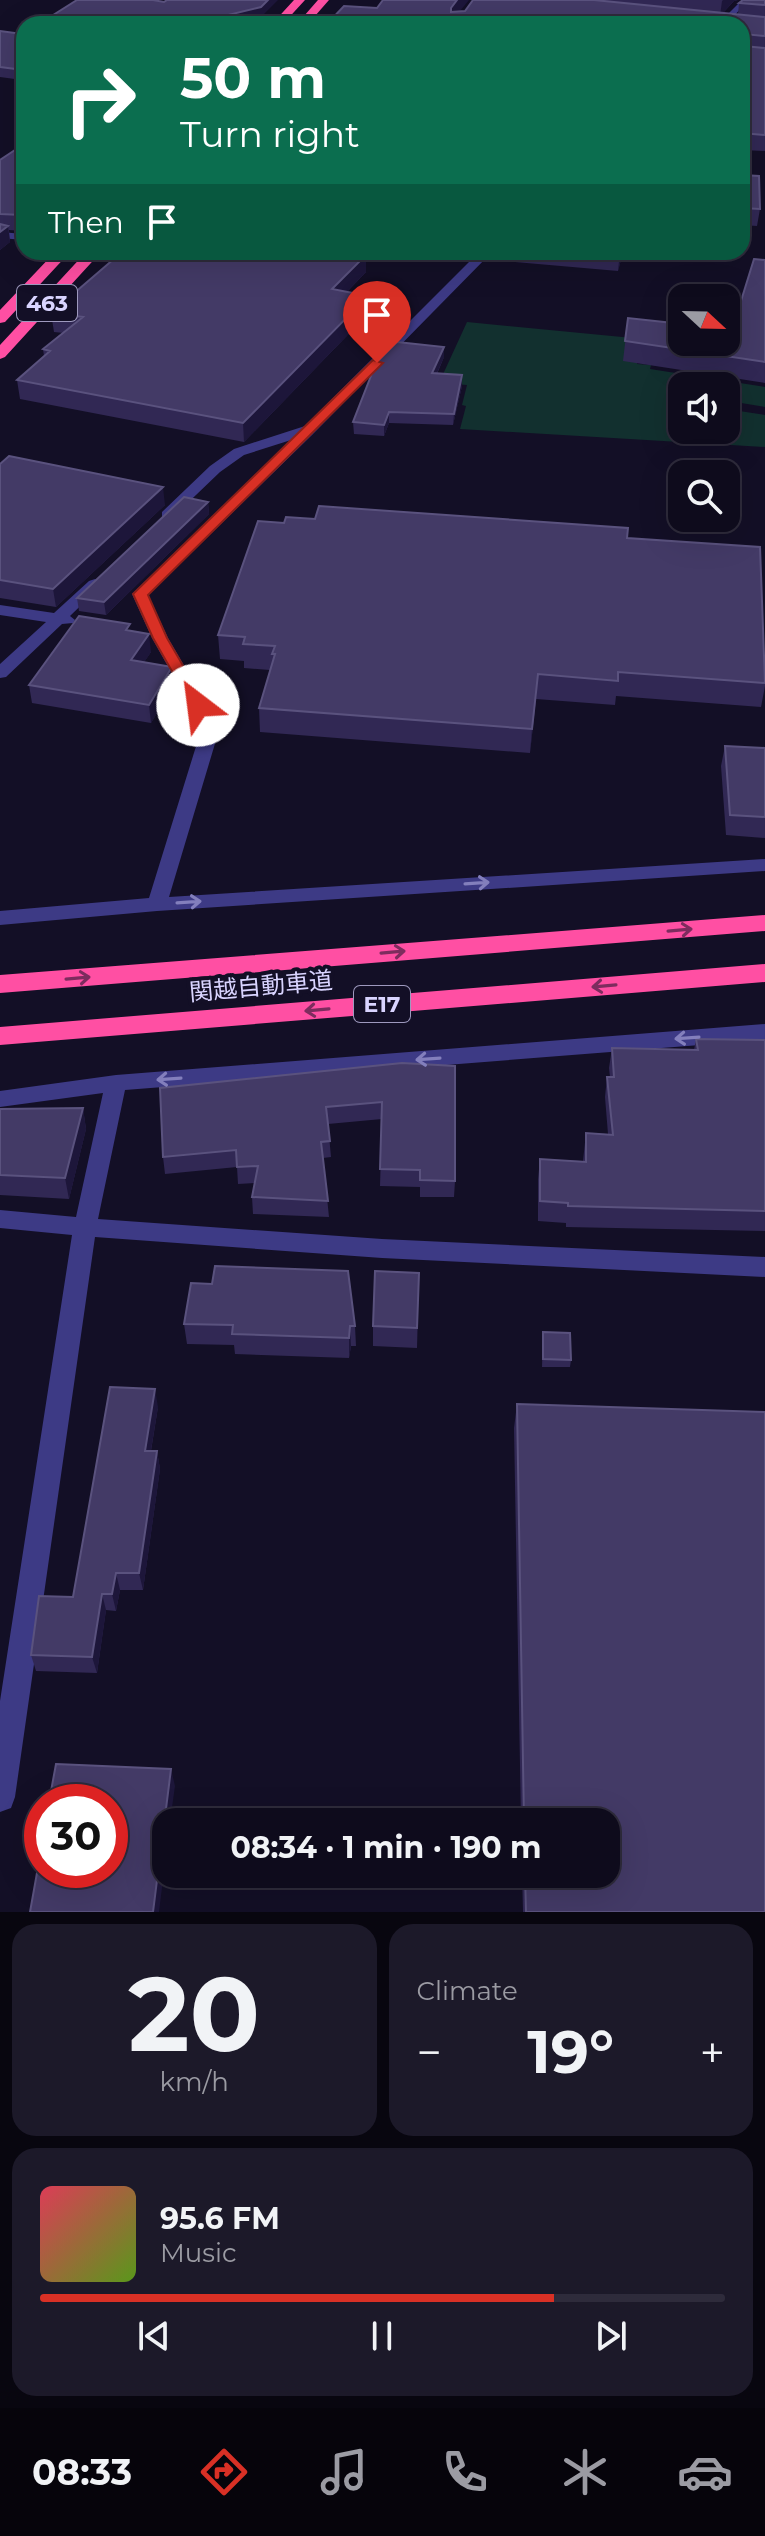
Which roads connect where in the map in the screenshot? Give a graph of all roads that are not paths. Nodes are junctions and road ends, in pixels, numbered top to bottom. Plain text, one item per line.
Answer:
1 (300, 0) edge
2 (324, 0) edge
3 (749, 0) edge
4 (285, 16) edge
5 (309, 16) edge
6 (729, 16) edge
7 (55, 260) edge
8 (87, 260) edge
9 (478, 260) edge
10 (0, 319) edge
11 (0, 354) edge
12 (310, 429) junction
13 (159, 522) edge
14 (104, 576) edge
15 (0, 610) edge
16 (59, 619) junction
17 (88, 624) edge
18 (0, 673) edge
19 (765, 865) edge
20 (157, 904) junction
21 (0, 918) edge
22 (765, 923) edge
23 (765, 973) edge
24 (0, 984) edge
25 (146, 1024) junction
26 (765, 1032) edge
27 (0, 1036) edge
28 (0, 1044) edge
29 (116, 1083) junction
30 (0, 1099) edge
31 (0, 1219) edge
32 (85, 1228) junction
33 (765, 1267) edge
34 (0, 1797) edge

1 - 4 highway
2 - 5 highway
3 - 6 street
7 - 10 highway, 463
8 - 11 highway, 463
9 - 12 street
12 - 13 street
12 - 20 street
14 - 16 street
15 - 16 street
16 - 17 street
16 - 18 street
20 -> 19 street
20 - 21 street
24 -> 22 highway, 関越自動車道 / E17
23 -> 25 highway, 関越自動車道 / E17
25 - 27 highway, 関越自動車道 / E17
25 - 28 highway
26 -> 29 street
29 - 30 street
29 - 32 street
31 - 32 street
32 - 33 street
32 - 34 street

